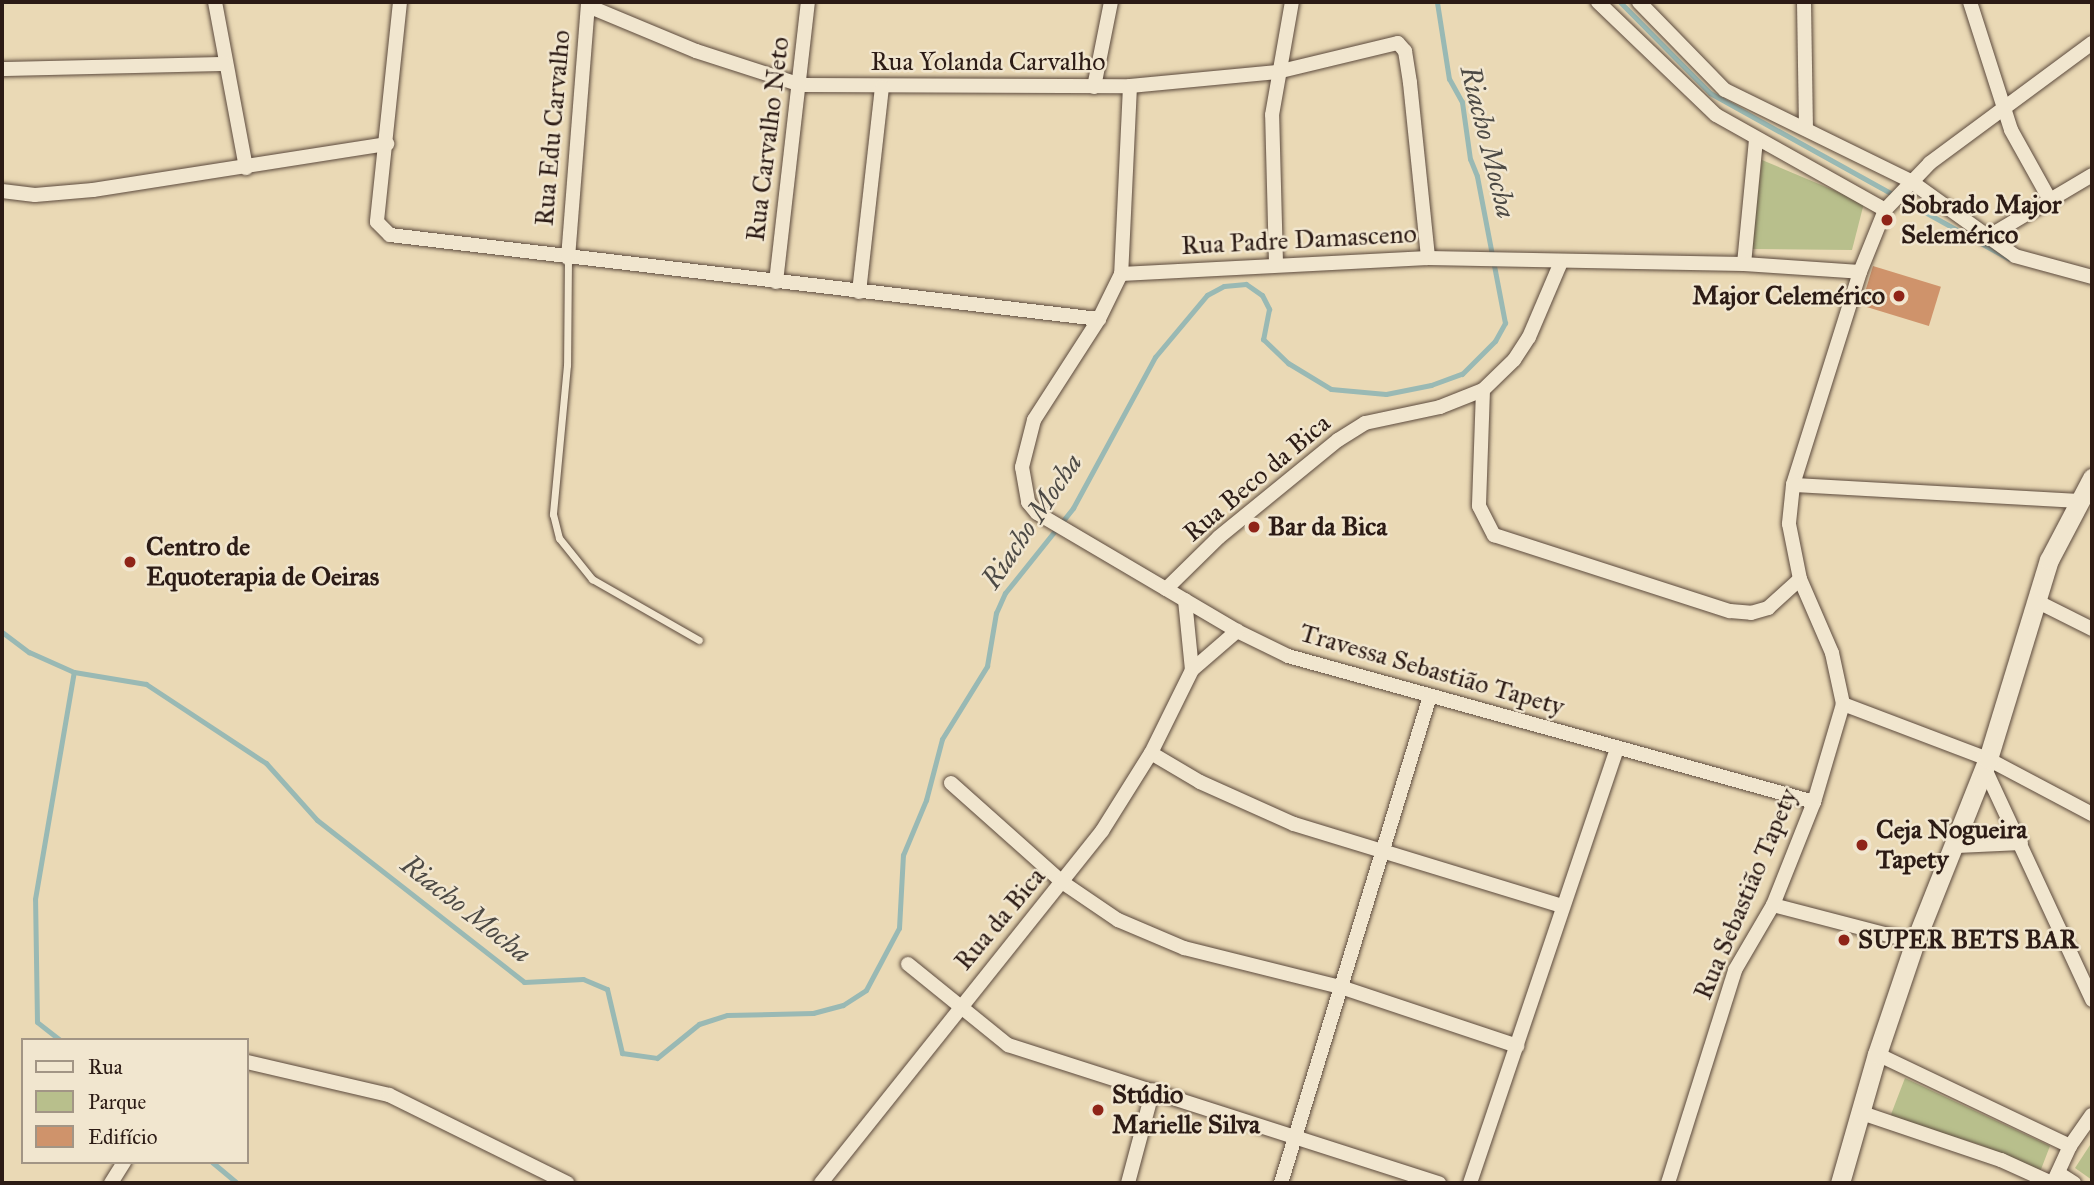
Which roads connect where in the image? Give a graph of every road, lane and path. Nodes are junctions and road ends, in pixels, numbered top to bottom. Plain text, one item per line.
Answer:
1 (215, 2) edge
2 (400, 2) edge
3 (807, 2) edge
4 (1111, 2) edge
5 (1292, 2) edge
6 (1598, 2) edge
7 (1639, 2) edge
8 (1804, 2) edge
9 (1970, 2) edge
10 (588, 4) edge
11 (2092, 43) edge
12 (225, 64) junction
13 (2, 69) edge
14 (1277, 72) junction
15 (801, 85) junction
16 (1130, 86) junction
17 (882, 87) junction
18 (1094, 87) junction
19 (2003, 105) junction
20 (1806, 126) junction
21 (1756, 139) junction
22 (387, 144) junction
23 (246, 168) junction
24 (2092, 175) edge
25 (1907, 182) junction
26 (2, 191) edge
27 (2050, 200) junction
28 (1888, 206) junction
29 (1986, 238) junction
30 (568, 258) junction
31 (1428, 258) junction
32 (1561, 262) junction
33 (1276, 263) junction
34 (1744, 264) junction
35 (1860, 272) junction
36 (1121, 274) junction
37 (2092, 277) edge
38 (776, 282) junction
39 (859, 292) junction
40 (1099, 319) junction
41 (1483, 390) junction
42 (2092, 478) edge
43 (1793, 485) junction
44 (2077, 501) junction
45 (1800, 579) junction
46 (1166, 589) junction
47 (1185, 600) junction
48 (2036, 601) junction
49 (2092, 629) edge
50 (1237, 631) junction
51 (699, 640) dead end
52 (1192, 670) junction
53 (1430, 696) junction
54 (1843, 704) junction
55 (1617, 748) junction
56 (1151, 753) junction
57 (1986, 764) junction
58 (951, 783) dead end
59 (1814, 802) junction
60 (2092, 814) edge
61 (2021, 843) junction
62 (1956, 846) junction
63 (1384, 854) junction
64 (1062, 882) junction
65 (1773, 905) junction
66 (1563, 906) junction
67 (1915, 942) junction
68 (908, 964) dead end
69 (1340, 987) junction
70 (2092, 1000) edge
71 (958, 1007) junction
72 (1517, 1046) junction
73 (1877, 1054) junction
74 (248, 1062) edge
75 (1153, 1090) junction
76 (1859, 1112) junction
77 (2092, 1115) edge
78 (1296, 1134) junction
79 (2070, 1146) junction
80 (123, 1164) edge
81 (2054, 1180) edge
82 (111, 1183) edge
83 (568, 1183) edge
84 (821, 1183) edge
85 (1128, 1183) edge
86 (1281, 1183) edge
87 (1440, 1183) edge
88 (1470, 1183) edge
89 (1668, 1183) edge
90 (1840, 1183) edge
91 (2074, 1183) edge

1 - 12 street
2 - 22 street
3 - 15 street, Rua Carvalho Neto
4 - 18 street
5 - 14 street
6 - 21 street
7 - 20 street
8 - 20 street
9 - 19 street
10 - 15 street, Rua Yolanda Carvalho
10 - 30 street, Rua Edu Carvalho
11 - 19 street
12 - 13 street
12 - 23 street
14 - 16 street, Rua Yolanda Carvalho
14 - 31 street, Rua Yolanda Carvalho
14 - 33 street
15 - 17 street, Rua Yolanda Carvalho
15 - 38 street, Rua Carvalho Neto
16 - 18 street, Rua Yolanda Carvalho
16 - 36 street
17 - 18 street, Rua Yolanda Carvalho
17 - 39 street
19 - 25 street
19 - 27 street
20 - 25 street
21 - 28 street
21 - 34 street
22 - 23 street
22 - 30 street
23 - 26 street
24 - 27 street
25 - 28 street
25 - 29 street
27 - 29 street
28 - 35 street
29 - 37 street
30 - 38 street
30 - 51 lane
31 - 32 street, Rua Padre Damasceno
31 - 33 street, Rua Padre Damasceno
32 - 34 street
32 - 41 street, Rua Beco da Bica
33 - 36 street, Rua Padre Damasceno
34 - 35 street
35 - 43 street
36 - 40 street
38 - 39 street
39 - 40 street
40 - 46 street, Travessa Sebastião Tapety
41 - 45 street
41 - 46 street, Rua Beco da Bica
42 - 44 main road
43 - 44 street
43 - 45 street
44 - 48 main road
45 - 54 street
46 - 47 street, Travessa Sebastião Tapety
47 - 50 street, Travessa Sebastião Tapety
47 - 52 street
48 - 49 street
48 - 57 main road
50 - 52 street, Rua da Bica
50 - 53 street, Travessa Sebastião Tapety
52 - 56 street, Rua da Bica
53 - 55 street, Travessa Sebastião Tapety
53 - 63 street
54 - 57 street
54 - 59 street, Rua Sebastião Tapety
55 - 59 street, Travessa Sebastião Tapety
55 - 66 street
56 - 63 street
56 - 64 street, Rua da Bica
57 - 60 street
57 - 61 street
57 - 62 main road
58 - 64 street
59 - 65 street, Rua Sebastião Tapety
61 - 62 street
61 - 70 street
62 - 67 main road
63 - 66 street
63 - 69 street
64 - 69 street
64 - 71 street, Rua da Bica
65 - 67 street
65 - 89 street, Rua Sebastião Tapety
66 - 72 street
67 - 73 main road
68 - 71 street
69 - 72 street
69 - 78 street
71 - 75 street
71 - 84 street, Rua da Bica
72 - 88 street
73 - 76 main road
73 - 79 street
74 - 83 street
75 - 78 street
75 - 85 street
76 - 81 street
76 - 90 main road
77 - 79 street
78 - 86 street
78 - 87 street
79 - 81 street
80 - 82 street
81 - 91 street

